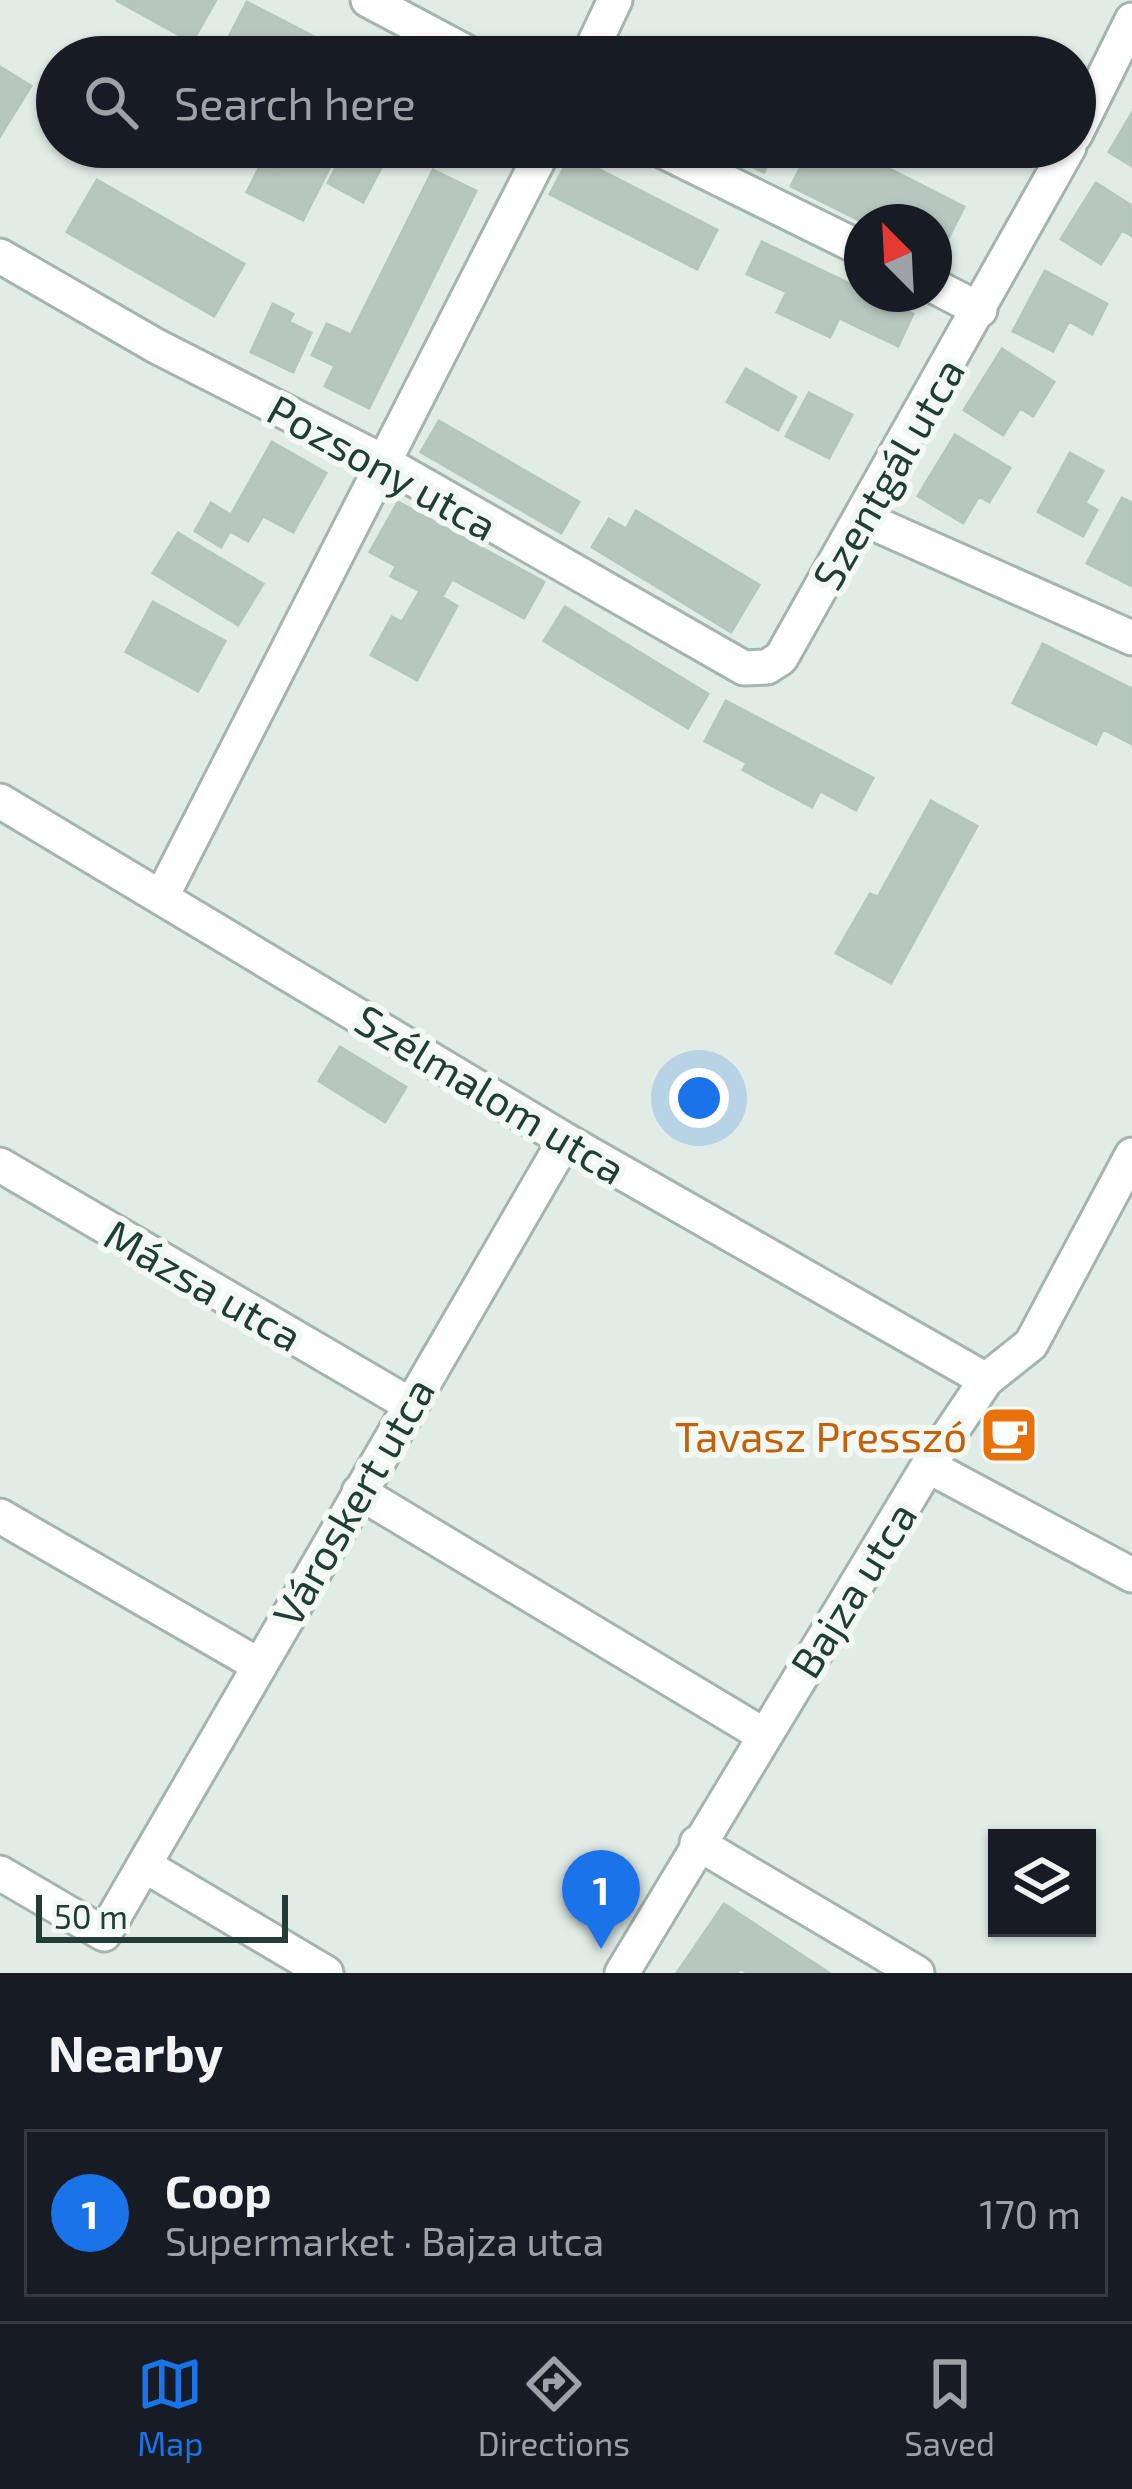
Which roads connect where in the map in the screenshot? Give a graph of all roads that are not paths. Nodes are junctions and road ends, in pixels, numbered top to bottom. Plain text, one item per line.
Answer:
1 (368, 0) edge
2 (615, 0) edge
3 (1132, 20) edge
4 (436, 36) edge
5 (598, 36) edge
6 (1096, 93) edge
7 (534, 168) edge
8 (698, 168) edge
9 (1058, 168) edge
10 (844, 240) edge
11 (0, 256) edge
12 (952, 295) edge
13 (980, 310) junction
14 (380, 460) junction
15 (862, 518) junction
16 (1132, 638) edge
17 (767, 668) joint
18 (0, 801) edge
19 (163, 893) junction
20 (565, 1139) junction
21 (1132, 1155) edge
22 (0, 1165) edge
23 (1119, 1213) edge
24 (986, 1380) junction
25 (409, 1404) junction
26 (928, 1466) junction
27 (359, 1492) junction
28 (0, 1516) edge
29 (1132, 1575) edge
30 (256, 1664) junction
31 (762, 1735) junction
32 (697, 1843) junction
33 (144, 1865) junction
34 (0, 1873) edge
35 (326, 1973) edge
36 (622, 1973) edge
37 (917, 1973) edge

1 - 4 street
2 - 5 street
3 - 6 street
7 - 14 street
8 - 10 street
9 - 13 street, Szentgál utca
11 - 14 street, Pozsony utca
12 - 13 street
13 - 15 street, Szentgál utca
14 - 17 street, Pozsony utca
14 - 19 street
15 - 16 street
15 - 17 street, Szentgál utca
18 - 19 street, Szélmalom utca
19 - 20 street, Szélmalom utca
20 - 24 street, Szélmalom utca
20 - 25 street, Városkert utca
21 - 23 street, Bajza utca
22 - 25 street, Mázsa utca
23 - 24 street, Bajza utca
24 - 26 street, Bajza utca
25 - 27 street, Városkert utca
26 - 29 street
26 - 31 street, Bajza utca
27 - 30 street, Városkert utca
27 - 31 street
28 - 30 street
30 - 33 street, Városkert utca
31 - 32 street, Bajza utca
32 - 36 street, Bajza utca
32 - 37 street
33 - 34 street, Városkert utca
33 - 35 street

